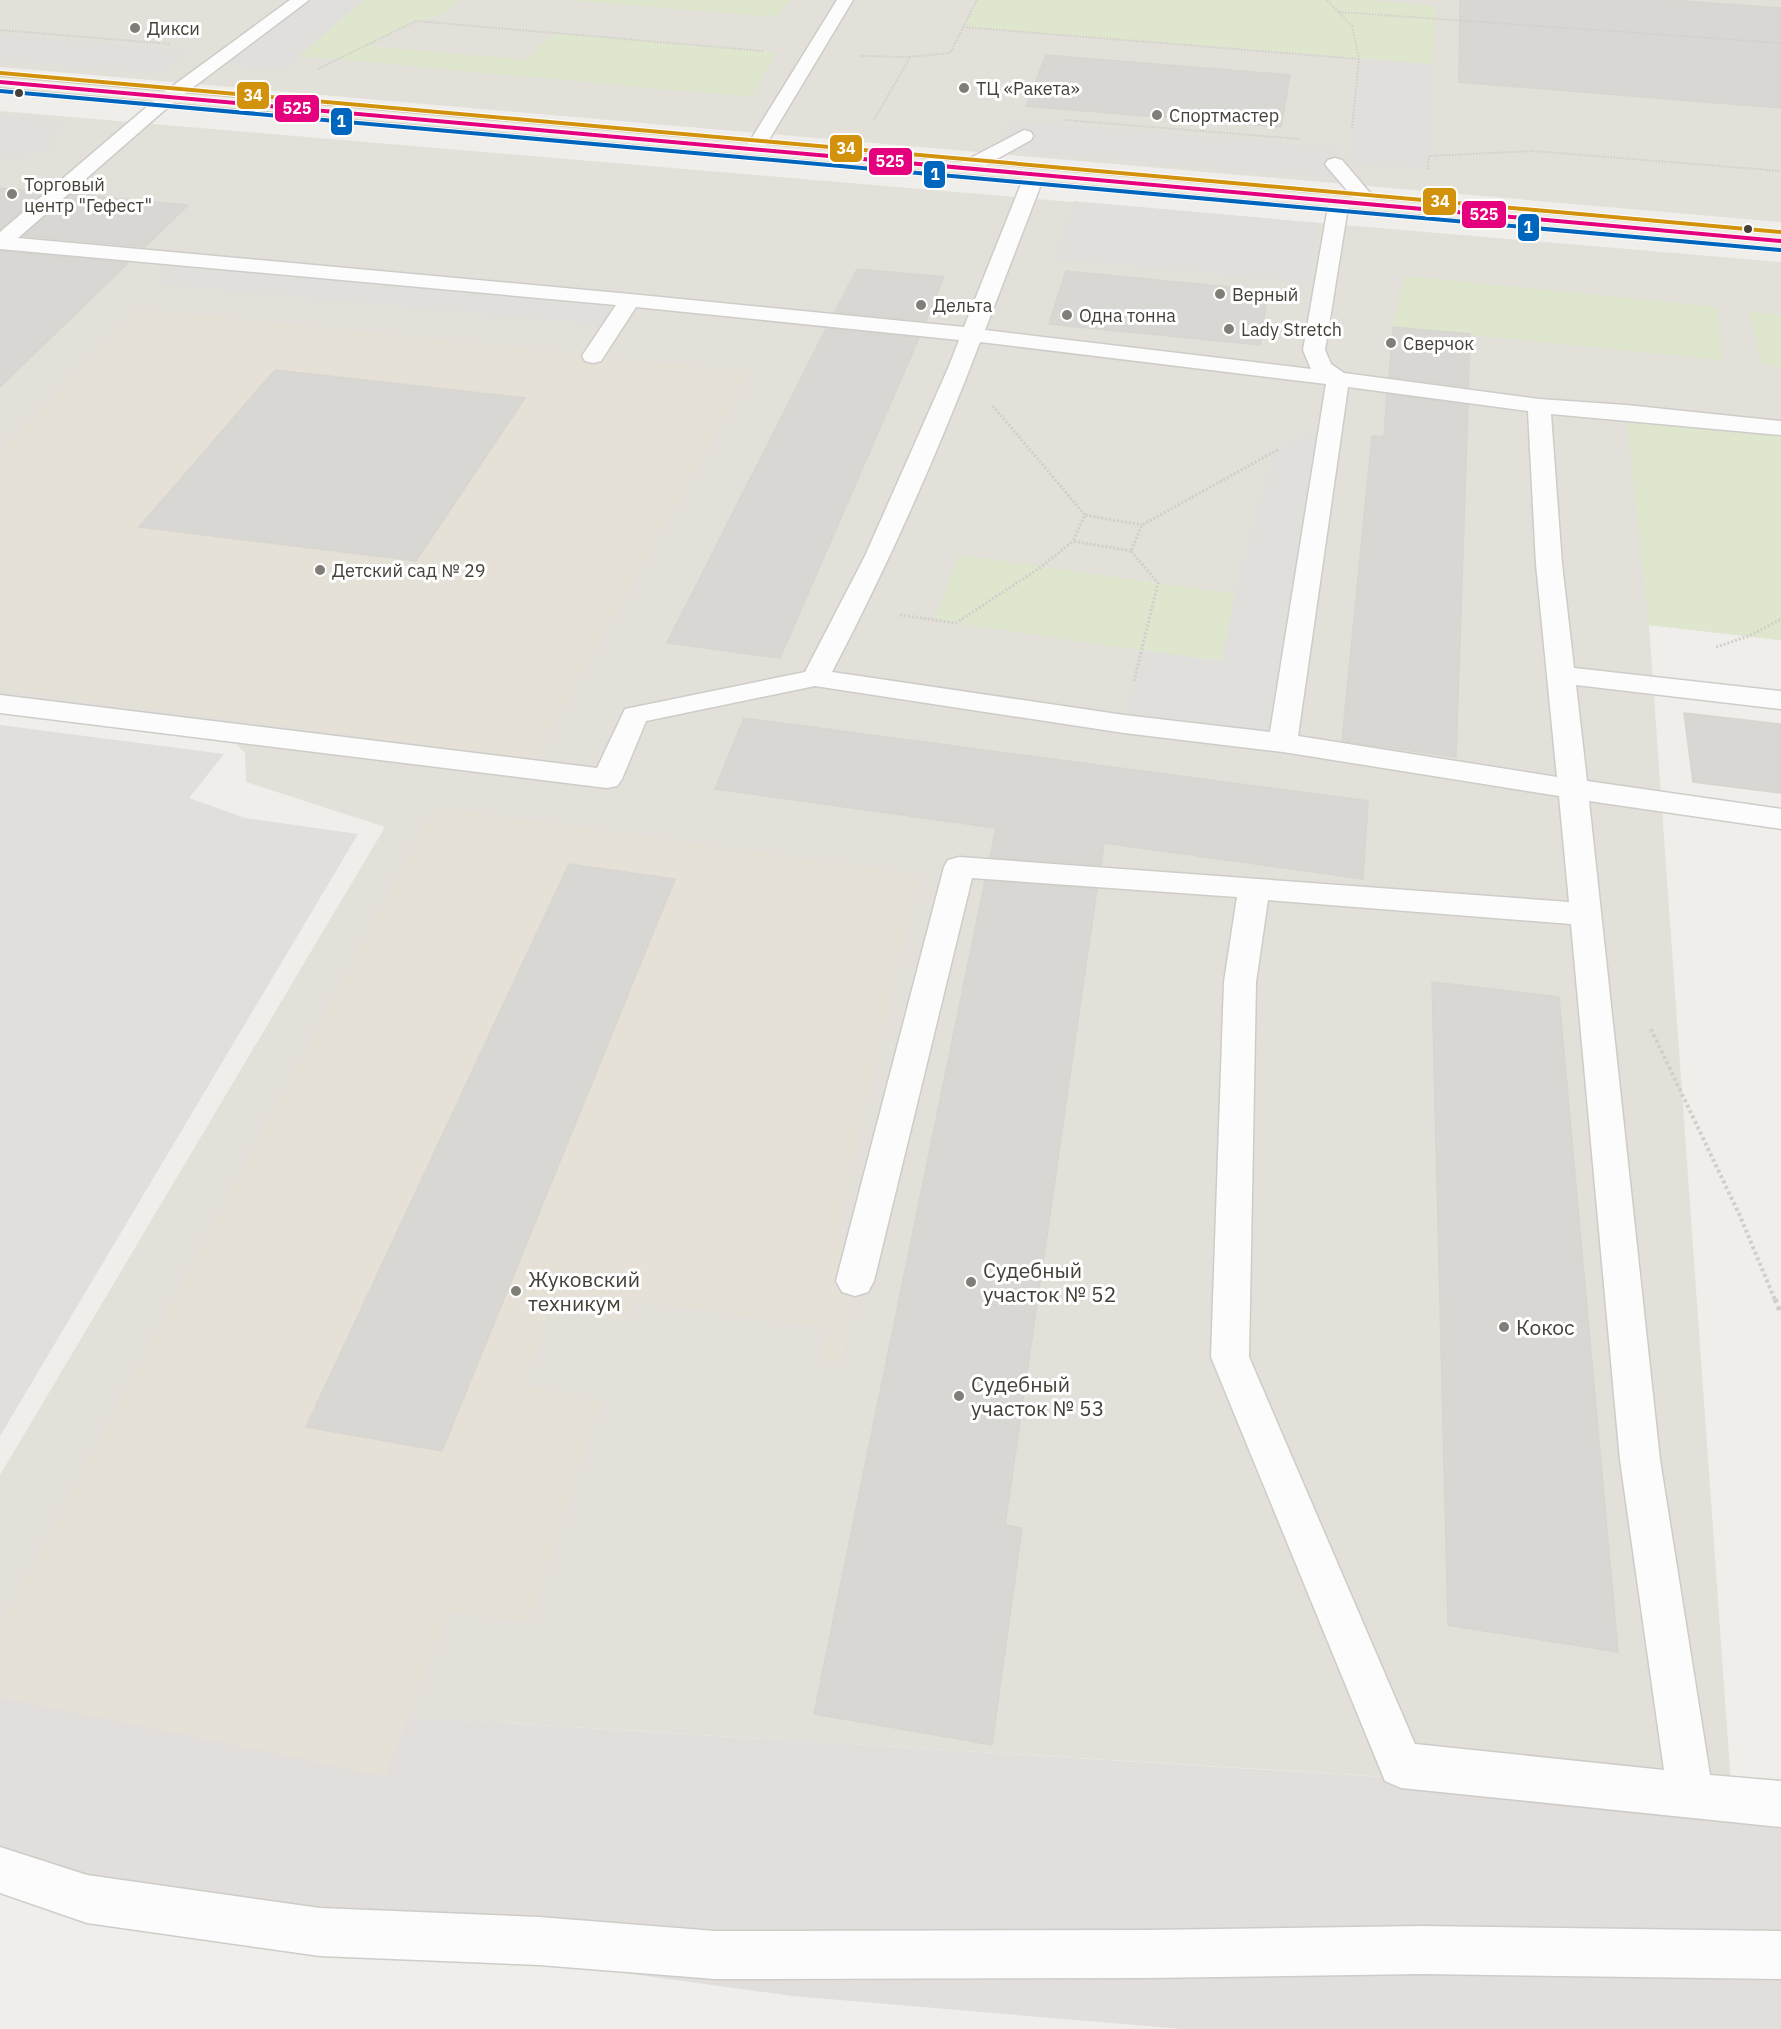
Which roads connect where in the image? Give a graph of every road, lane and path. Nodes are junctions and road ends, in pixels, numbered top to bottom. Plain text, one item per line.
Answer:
1 (301, 0) edge
2 (845, 0) edge
3 (977, 0) edge
4 (1327, 0) edge
5 (1339, 12) junction
6 (963, 27) junction
7 (0, 30) edge
8 (1781, 43) edge
9 (235, 49) junction
10 (812, 55) junction
11 (1359, 59) junction
12 (312, 72) dead end
13 (0, 82) edge
14 (169, 97) junction
15 (1064, 120) dead end
16 (873, 121) dead end
17 (1351, 133) dead end
18 (1024, 136) dead end
19 (1302, 140) dead end
20 (754, 149) junction
21 (1335, 164) dead end
22 (966, 168) junction
23 (1428, 170) dead end
24 (1781, 171) edge
25 (1035, 174) junction
26 (1339, 201) junction
27 (1369, 204) junction
28 (1781, 241) edge
29 (0, 243) edge
30 (630, 300) junction
31 (974, 335) junction
32 (593, 356) dead end
33 (960, 367) junction
34 (1338, 379) junction
35 (1539, 406) junction
36 (1333, 419) junction
37 (1781, 428) edge
38 (1085, 515) junction
39 (1142, 525) junction
40 (1073, 541) junction
41 (1131, 551) junction
42 (853, 608) junction
43 (1781, 619) edge
44 (1749, 636) dead end
45 (1560, 675) junction
46 (814, 678) junction
47 (1781, 700) edge
48 (0, 704) edge
49 (1124, 723) junction
50 (1283, 743) junction
51 (1573, 789) junction
52 (1781, 819) edge
53 (1254, 888) junction
54 (1585, 914) junction
55 (1650, 1027) dead end
56 (855, 1281) dead end
57 (1781, 1314) edge
58 (1691, 1796) junction
59 (1781, 1804) edge
60 (0, 1870) edge
61 (1781, 1955) edge

1 - 9 lane
2 - 10 lane
3 - 6 path
4 - 5 path
5 - 8 path
5 - 11 path
6 - 11 path
6 - 16 path
7 - 9 path
9 - 14 lane
10 - 12 path
10 - 20 lane
11 - 17 path
13 - 14 main road
14 - 20 main road
14 - 29 lane
15 - 19 path
18 - 22 lane
20 - 22 main road
21 - 27 lane
22 - 25 main road
23 - 24 path
25 - 26 main road
25 - 31 lane
26 - 27 main road
26 - 34 lane
27 - 28 main road
29 - 30 lane
30 - 31 lane
30 - 32 lane
31 - 33 lane
31 - 34 lane
33 - 38 path
33 - 42 lane
34 - 35 lane
34 - 36 lane
35 - 37 lane
35 - 45 lane
36 - 39 path
36 - 50 lane
38 - 39 path
38 - 40 path
39 - 41 path
40 - 41 path
40 - 42 path
41 - 49 path
42 - 46 lane
43 - 44 path
45 - 47 lane
45 - 51 lane
46 - 48 lane
46 - 49 lane
49 - 50 lane
50 - 51 lane
51 - 52 lane
51 - 54 lane
53 - 54 lane
53 - 56 lane
53 - 58 lane
54 - 58 lane
55 - 57 path
58 - 59 lane
60 - 61 lane

